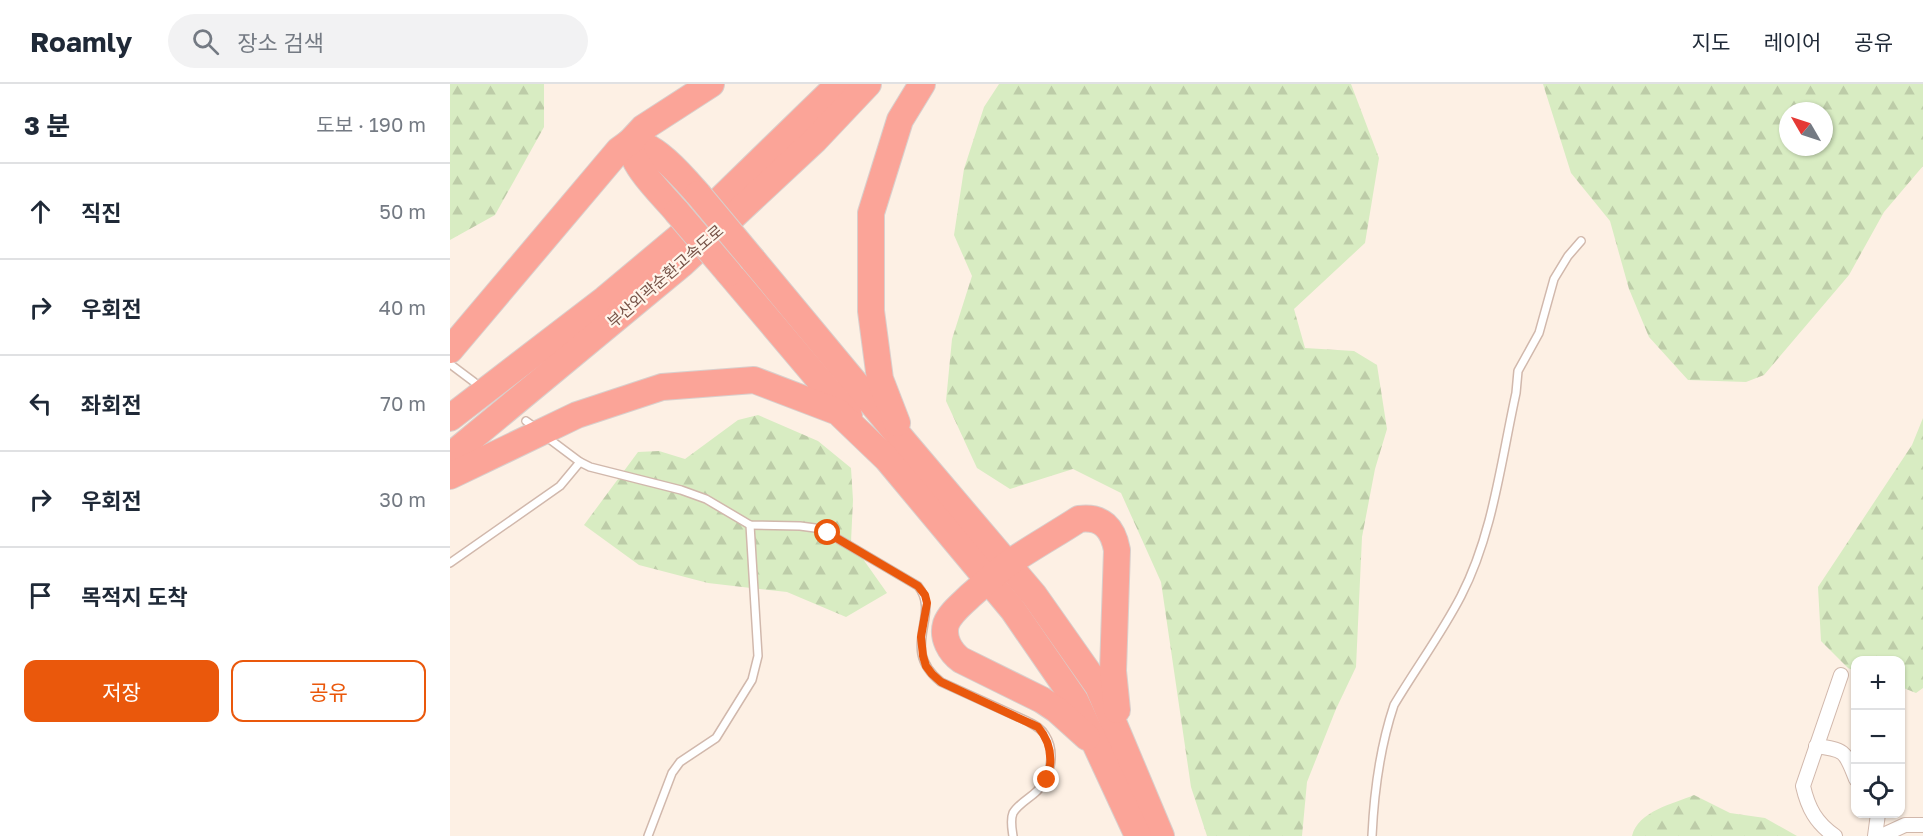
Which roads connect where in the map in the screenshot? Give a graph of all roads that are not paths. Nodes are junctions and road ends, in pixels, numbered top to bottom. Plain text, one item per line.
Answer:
1 (711, 84) edge
2 (839, 84) edge
3 (868, 84) edge
4 (922, 84) edge
5 (630, 142) junction
6 (1581, 241) dead end
7 (450, 350) edge
8 (450, 364) edge
9 (474, 382) dead end
10 (450, 418) edge
11 (526, 421) dead end
12 (533, 426) dead end
13 (548, 438) dead end
14 (896, 451) junction
15 (450, 456) edge
16 (580, 462) junction
17 (450, 476) edge
18 (750, 525) junction
19 (450, 563) edge
20 (1008, 564) junction
21 (989, 580) junction
22 (1841, 675) dead end
23 (1109, 744) junction
24 (1816, 746) junction
25 (1851, 767) edge
26 (1877, 818) edge
27 (1923, 825) edge
28 (648, 836) edge
29 (1014, 836) edge
30 (1138, 836) edge
31 (1161, 836) edge
32 (1372, 836) edge
33 (1835, 836) edge
34 (1875, 836) edge
35 (1881, 836) edge

1 - 5 highway
2 - 10 highway, 부산외곽순환고속도로
3 - 15 highway, 부산외곽순환고속도로
4 - 14 highway
5 - 7 highway
5 - 14 highway, bridge
5 - 14 highway, bridge
6 - 32 lane
8 - 9 lane
11 - 12 lane
13 - 16 lane
14 - 17 highway
14 - 20 highway
14 - 21 highway
16 - 18 lane
16 - 19 lane
18 - 28 lane
18 - 29 lane
20 - 21 highway
20 - 23 highway
20 - 23 highway
21 - 23 highway
21 - 23 highway
22 - 24 street
23 - 30 highway
23 - 31 highway
24 - 25 street
24 - 33 street
26 - 34 street
27 - 35 street

